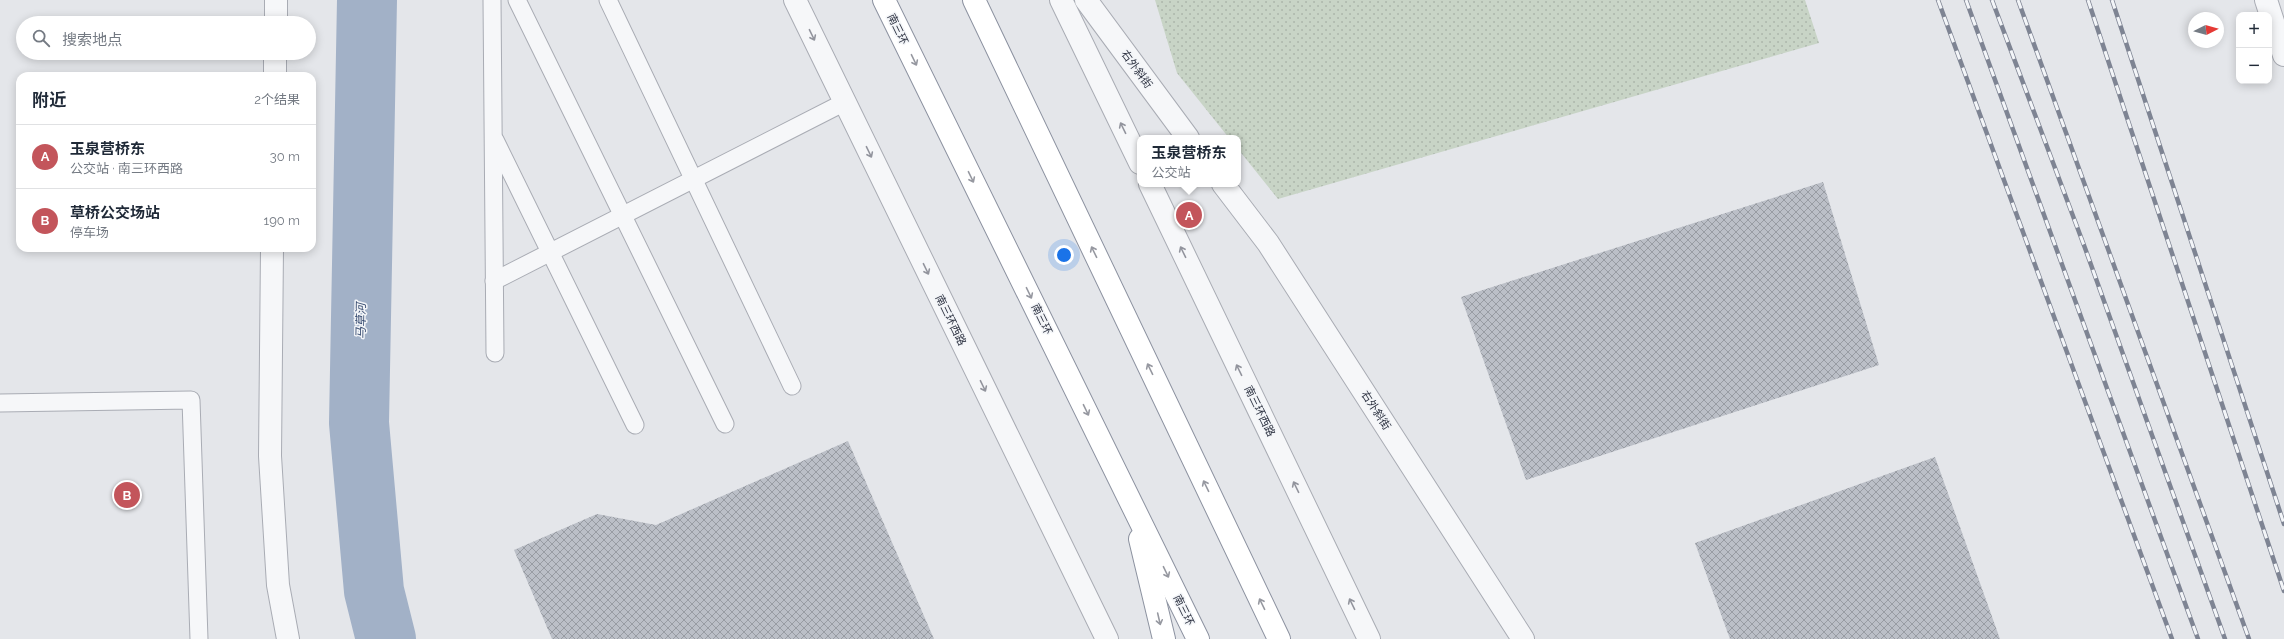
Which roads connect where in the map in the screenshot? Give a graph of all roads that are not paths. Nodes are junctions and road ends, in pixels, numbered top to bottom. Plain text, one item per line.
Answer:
1 (276, 0) edge
2 (492, 0) edge
3 (517, 0) edge
4 (608, 0) edge
5 (795, 0) edge
6 (884, 0) edge
7 (974, 0) edge
8 (1061, 0) edge
9 (1086, 0) edge
10 (2266, 0) edge
11 (276, 16) edge
12 (2284, 56) edge
13 (275, 60) edge
14 (275, 72) edge
15 (845, 102) junction
16 (1186, 135) edge
17 (493, 136) junction
18 (1137, 157) edge
19 (694, 179) junction
20 (1151, 187) edge
21 (1225, 187) edge
22 (623, 216) junction
23 (272, 252) edge
24 (551, 253) junction
25 (494, 281) junction
26 (495, 352) dead end
27 (792, 386) dead end
28 (0, 403) edge
29 (725, 424) dead end
30 (635, 425) dead end
31 (1130, 499) junction
32 (199, 639) edge
33 (288, 639) edge
34 (1107, 639) edge
35 (1164, 639) edge
36 (1198, 639) edge
37 (1279, 639) edge
38 (1369, 639) edge
39 (1523, 639) edge

1 - 11 street
2 - 17 lane
3 - 22 lane
4 - 19 lane
5 -> 15 street, 南三环西路
6 -> 31 highway, 南三环
37 -> 7 highway
18 -> 8 street
9 - 16 street, 右外斜街
10 - 12 street
13 - 14 street
15 - 19 lane
15 -> 34 street, 南三环西路
17 - 24 lane
17 - 25 lane
19 - 22 lane
19 - 27 lane
38 -> 20 street, 南三环西路
21 - 39 street, 右外斜街
22 - 24 lane
22 - 29 lane
23 - 33 street
24 - 25 lane
24 - 30 lane
25 - 26 lane
28 - 32 lane
31 -> 35 highway
31 -> 36 highway, 南三环

